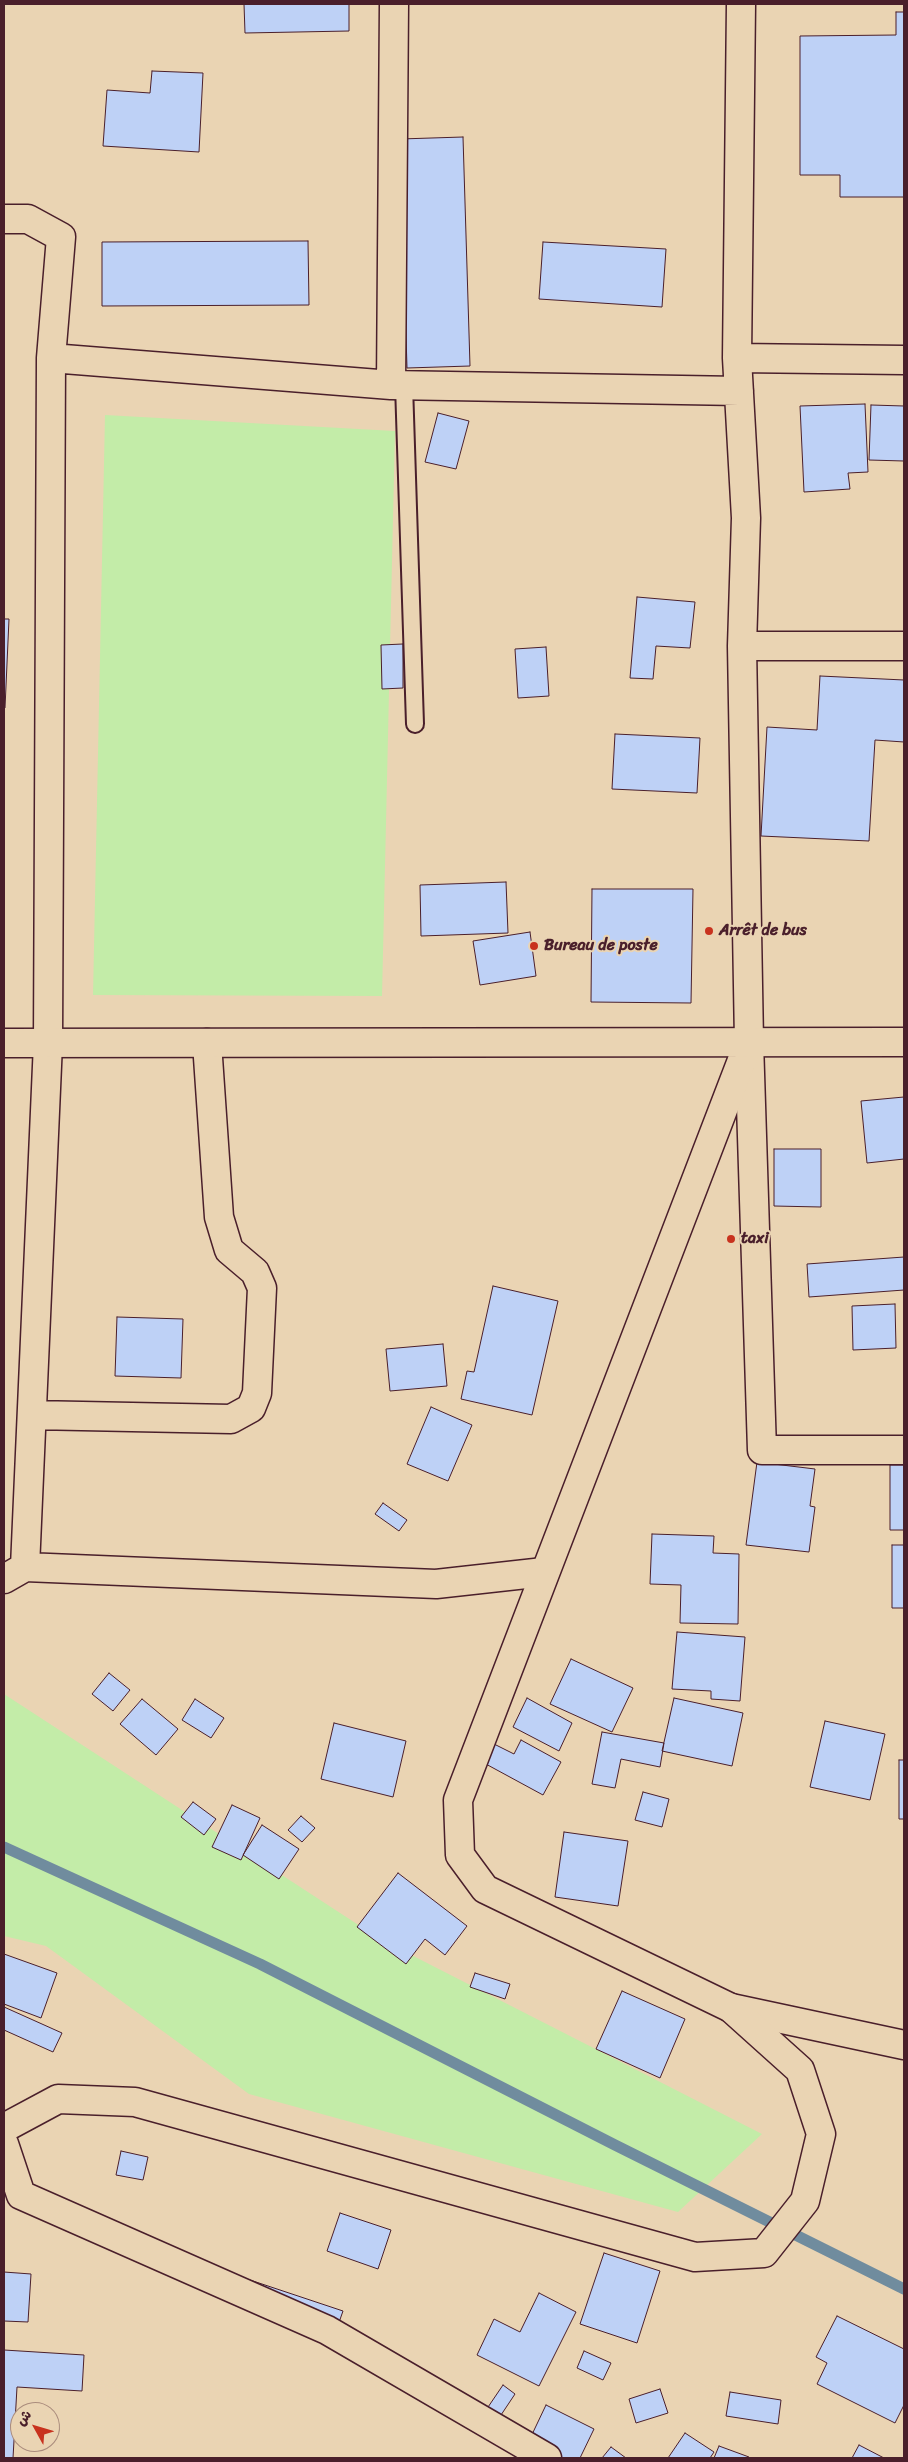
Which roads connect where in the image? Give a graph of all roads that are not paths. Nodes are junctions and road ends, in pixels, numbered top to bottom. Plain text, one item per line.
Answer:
1 (394, 4) edge
2 (741, 4) edge
3 (4, 219) edge
4 (51, 358) junction
5 (737, 358) junction
6 (904, 360) edge
7 (398, 385) junction
8 (739, 391) junction
9 (742, 646) junction
10 (904, 646) edge
11 (415, 724) dead end
12 (749, 1042) junction
13 (904, 1042) edge
14 (4, 1043) edge
15 (48, 1043) junction
16 (207, 1043) junction
17 (32, 1414) junction
18 (904, 1450) edge
19 (544, 1572) junction
20 (15, 1573) edge
21 (731, 2008) junction
22 (904, 2045) edge
23 (4, 2128) edge
24 (4, 2144) edge
25 (547, 2458) edge

1 - 7 street
2 - 5 street
3 - 4 street
4 - 7 street
4 - 15 street
5 - 6 street
5 - 8 street
7 - 8 street
7 - 11 lane
8 - 9 street
9 - 10 street
9 - 12 street
12 - 13 street
12 - 16 street
12 - 18 street
12 - 19 street
14 - 15 street
15 - 16 street
15 - 17 street
16 - 17 street
17 - 20 street
19 - 20 street
19 - 21 street
21 - 22 street
21 - 23 street
24 - 25 street

